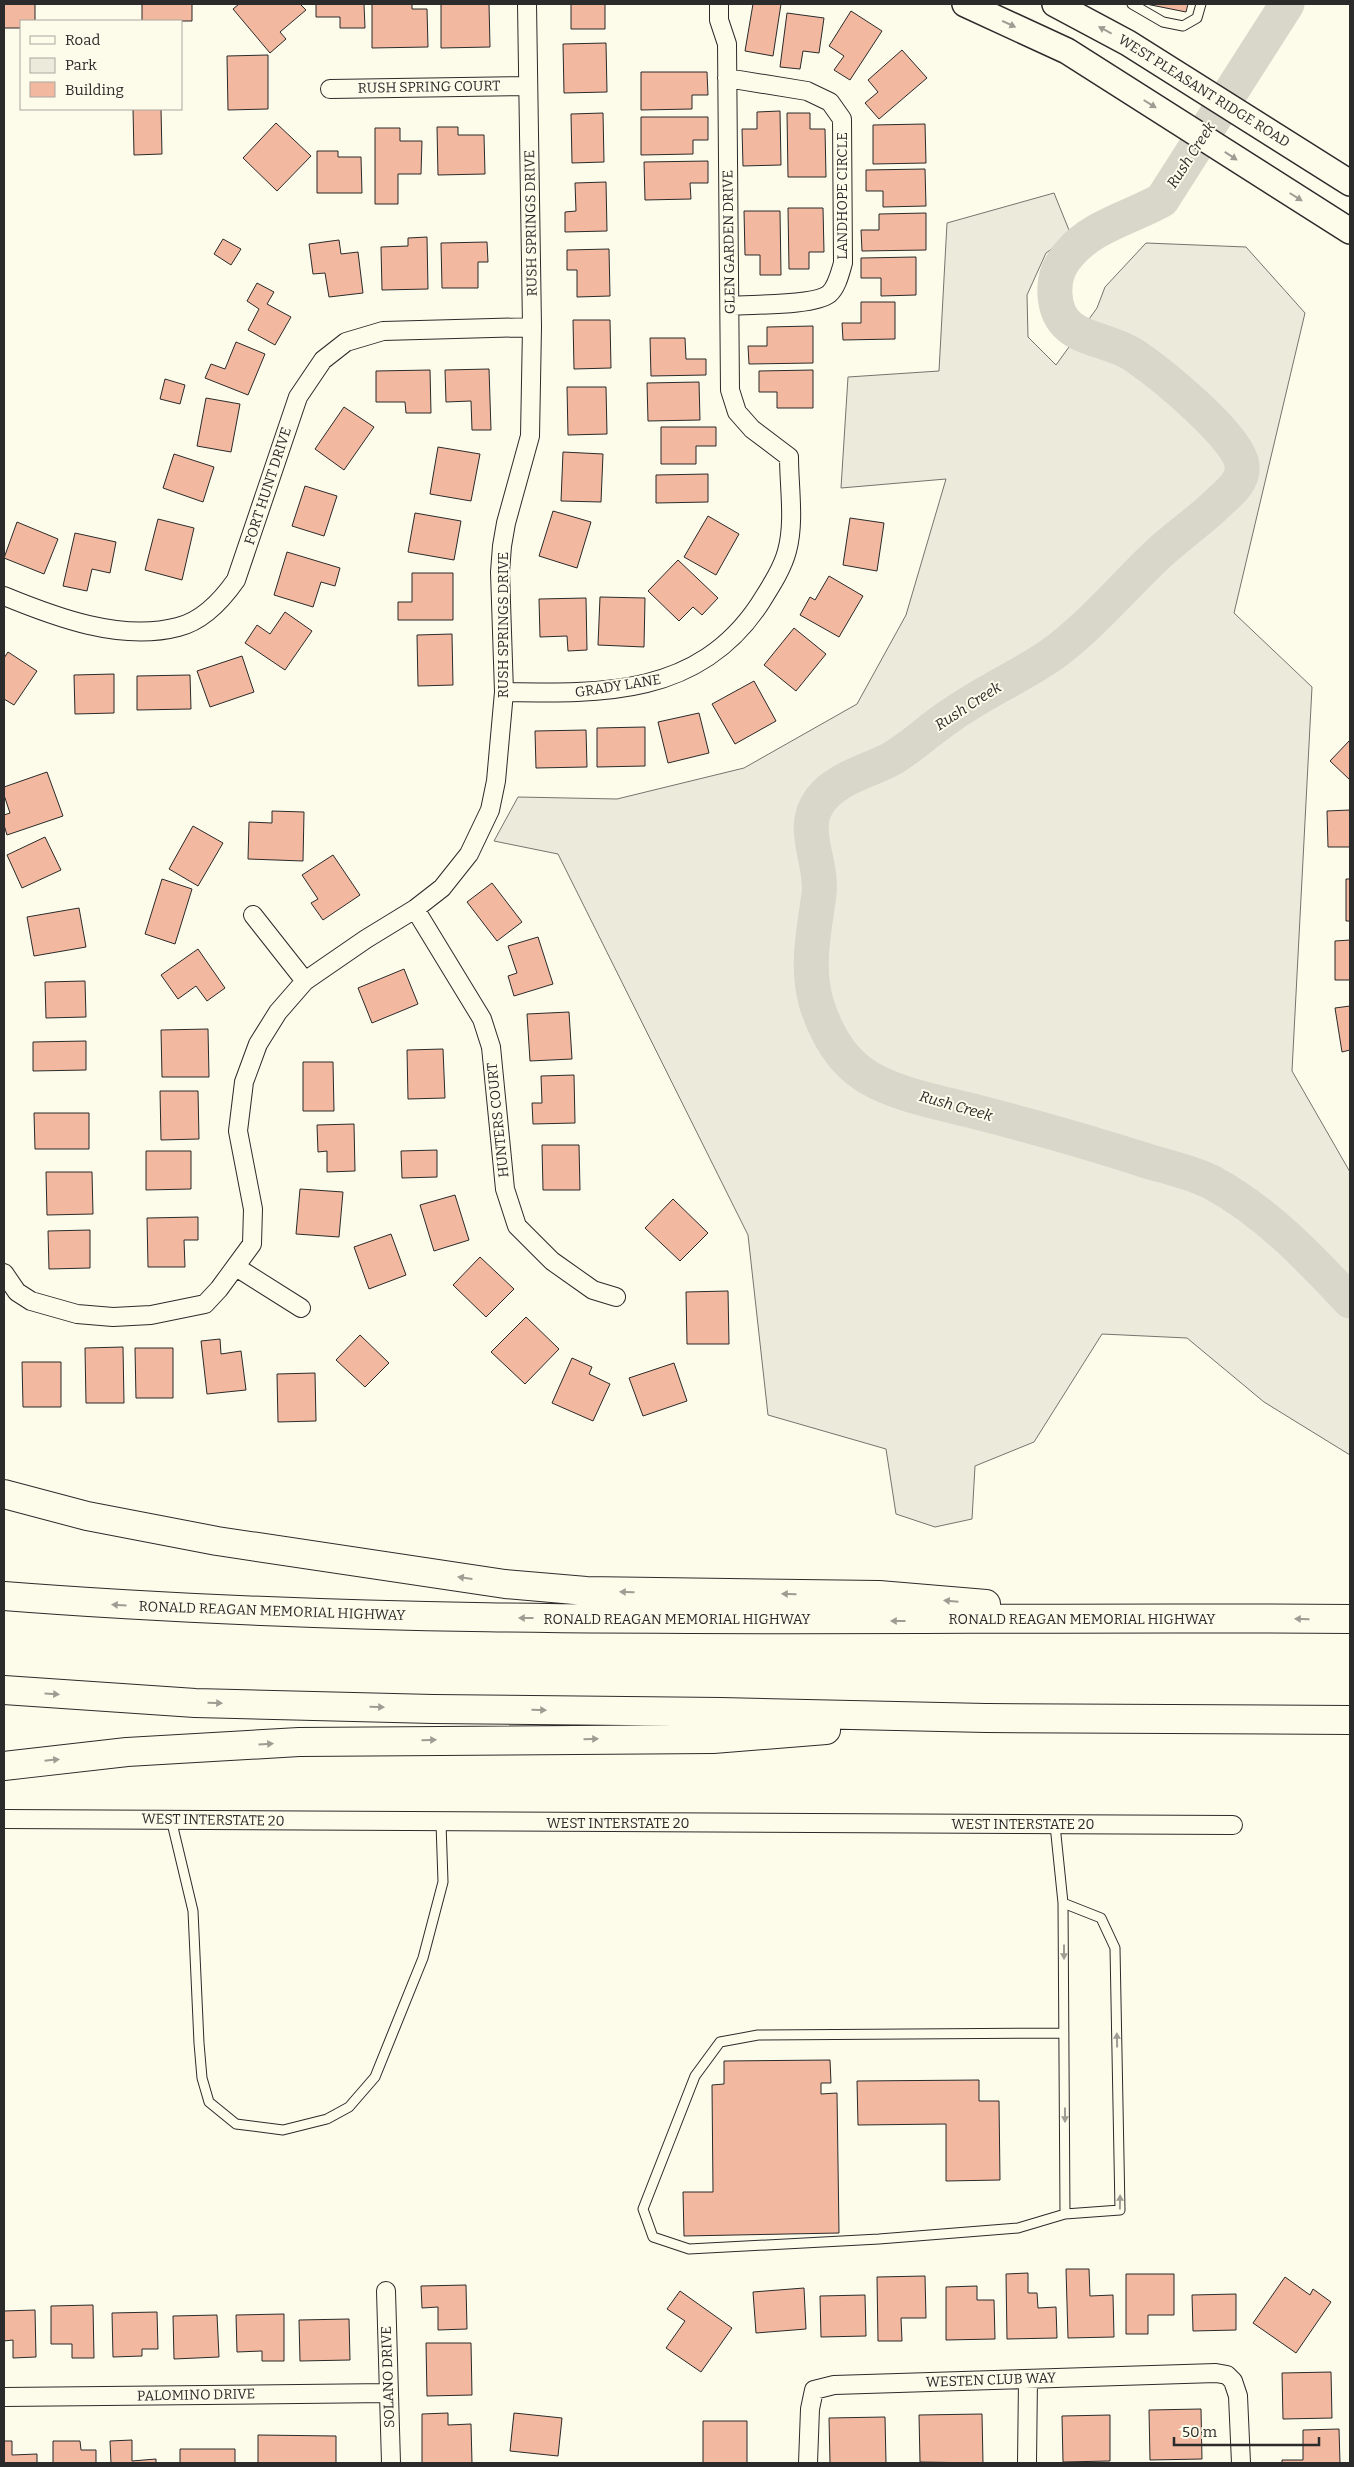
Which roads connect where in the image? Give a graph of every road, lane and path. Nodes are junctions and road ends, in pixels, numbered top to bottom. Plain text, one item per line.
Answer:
1 (526, 4) edge
2 (719, 4) edge
3 (965, 4) edge
4 (1055, 4) edge
5 (1132, 4) edge
6 (1201, 4) edge
7 (728, 78) junction
8 (528, 86) junction
9 (330, 89) dead end
10 (1350, 183) edge
11 (1350, 231) edge
12 (730, 306) junction
13 (532, 327) junction
14 (789, 457) joint
15 (4, 596) edge
16 (504, 692) junction
17 (415, 909) junction
18 (253, 915) dead end
19 (305, 981) junction
20 (236, 1268) junction
21 (5, 1275) edge
22 (616, 1298) dead end
23 (300, 1308) dead end
24 (4, 1494) edge
25 (4, 1596) edge
26 (1157, 1618) junction
27 (1350, 1620) edge
28 (4, 1690) edge
29 (986, 1718) junction
30 (1350, 1720) edge
31 (4, 1766) edge
32 (171, 1818) junction
33 (4, 1819) edge
34 (441, 1823) junction
35 (1055, 1824) junction
36 (1233, 1825) dead end
37 (1063, 1904) junction
38 (1064, 2033) junction
39 (1065, 2214) junction
40 (386, 2291) dead end
41 (1028, 2379) junction
42 (388, 2393) junction
43 (4, 2397) edge
44 (391, 2463) edge
45 (808, 2463) edge
46 (1027, 2463) edge
47 (1241, 2463) edge

1 - 8 street, RUSH SPRINGS DRIVE
2 - 7 street, GLEN GARDEN DRIVE
3 -> 11 main road
10 -> 4 main road, WEST PLEASANT RIDGE ROAD
5 - 6 lane
7 - 12 street, GLEN GARDEN DRIVE
7 - 12 street, LANDHOPE CIRCLE
8 - 9 street, RUSH SPRING COURT
8 - 13 street, RUSH SPRINGS DRIVE
12 - 14 street, GLEN GARDEN DRIVE
13 - 15 street, FORT HUNT DRIVE
13 - 16 street, RUSH SPRINGS DRIVE
14 - 16 street, GRADY LANE
16 - 17 street, RUSH SPRINGS DRIVE
17 - 19 street, RUSH SPRINGS DRIVE
17 - 22 street, HUNTERS COURT
18 - 19 street
19 - 20 street, RUSH SPRINGS DRIVE
20 - 21 street, RUSH SPRINGS DRIVE
20 - 23 street
26 -> 24 highway
26 -> 25 highway, RONALD REAGAN MEMORIAL HIGHWAY
27 -> 26 highway, RONALD REAGAN MEMORIAL HIGHWAY
28 -> 29 highway
29 - 30 highway
31 -> 29 highway
32 - 33 street, WEST INTERSTATE 20
32 - 34 street, WEST INTERSTATE 20
32 - 34 lane
34 - 35 street, WEST INTERSTATE 20
35 - 36 street, WEST INTERSTATE 20
35 - 37 lane
37 -> 38 lane
39 -> 37 lane
38 -> 39 lane
38 - 39 lane
40 - 42 street, SOLANO DRIVE
41 - 45 street, WESTEN CLUB WAY
41 - 46 street
41 - 47 street, WESTEN CLUB WAY
42 - 43 street, PALOMINO DRIVE
42 - 44 street, SOLANO DRIVE

